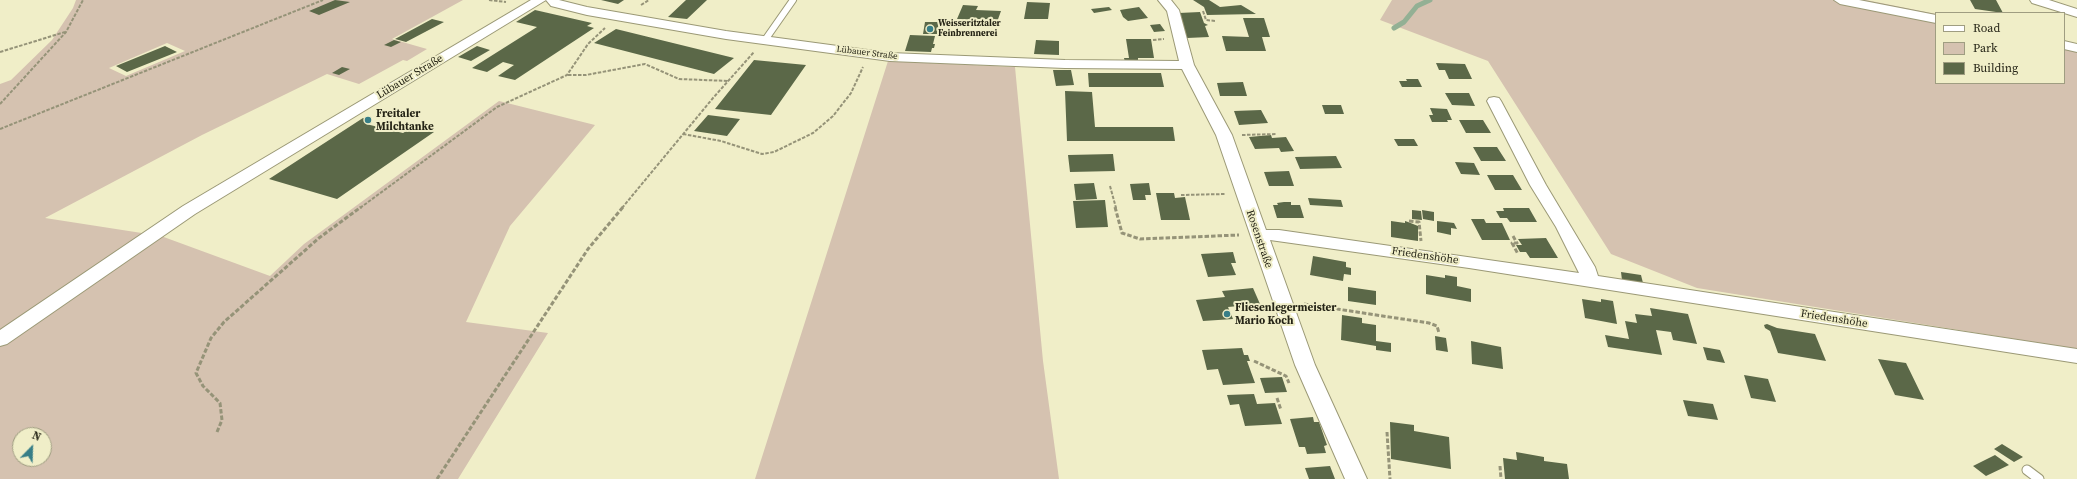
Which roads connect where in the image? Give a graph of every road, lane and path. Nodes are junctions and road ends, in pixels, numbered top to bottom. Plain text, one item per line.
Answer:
1 (83, 0) edge
2 (323, 0) edge
3 (540, 0) edge
4 (552, 0) edge
5 (649, 0) edge
6 (793, 0) edge
7 (1165, 0) edge
8 (1840, 0) edge
9 (2036, 0) edge
10 (1203, 11) dead end
11 (2077, 13) edge
12 (623, 17) junction
13 (1935, 19) edge
14 (1216, 21) dead end
15 (66, 32) junction
16 (765, 40) junction
17 (1153, 40) dead end
18 (1166, 43) dead end
19 (2065, 45) edge
20 (2077, 48) edge
21 (0, 52) edge
22 (869, 54) junction
23 (1187, 65) junction
24 (567, 75) junction
25 (729, 81) junction
26 (1494, 101) dead end
27 (0, 104) edge
28 (0, 129) edge
29 (683, 134) junction
30 (1277, 134) dead end
31 (1239, 135) dead end
32 (1110, 186) dead end
33 (1243, 194) junction
34 (1181, 195) dead end
35 (1409, 221) dead end
36 (1258, 235) junction
37 (1513, 236) dead end
38 (1421, 244) dead end
39 (1522, 260) dead end
40 (1591, 281) junction
41 (1299, 303) dead end
42 (1439, 332) dead end
43 (0, 339) edge
44 (2077, 356) edge
45 (1254, 361) dead end
46 (1289, 383) dead end
47 (1276, 398) dead end
48 (1281, 410) dead end
49 (217, 432) dead end
50 (1387, 432) dead end
51 (1500, 466) dead end
52 (2027, 470) dead end
53 (437, 479) edge
54 (1356, 479) edge
55 (1390, 479) edge
56 (1501, 479) edge
57 (2039, 479) edge

1 - 15 path
2 - 28 path
3 - 43 street, Lübauer Straße
4 - 12 street, Lübauer Straße
5 - 12 path
6 - 16 lane
7 - 23 street, Rosenstraße
8 - 13 street
9 - 11 street
10 - 14 path
12 - 16 street, Lübauer Straße
12 - 24 path
15 - 21 path
15 - 27 path
16 - 22 street, Lübauer Straße
16 - 25 path
17 - 18 path
19 - 20 street
22 - 23 street, Lübauer Straße
22 - 29 path
23 - 33 street, Rosenstraße
24 - 25 path
24 - 49 path
25 - 29 path
26 - 40 street
29 - 53 path
30 - 31 path
32 - 36 path
33 - 34 path
33 - 36 street, Rosenstraße
35 - 38 path
36 - 40 street, Friedenshöhe
36 - 54 street, Rosenstraße
37 - 39 path
40 - 44 street, Friedenshöhe
41 - 42 path
45 - 46 path
47 - 48 path
50 - 55 path
51 - 56 path
52 - 57 lane

